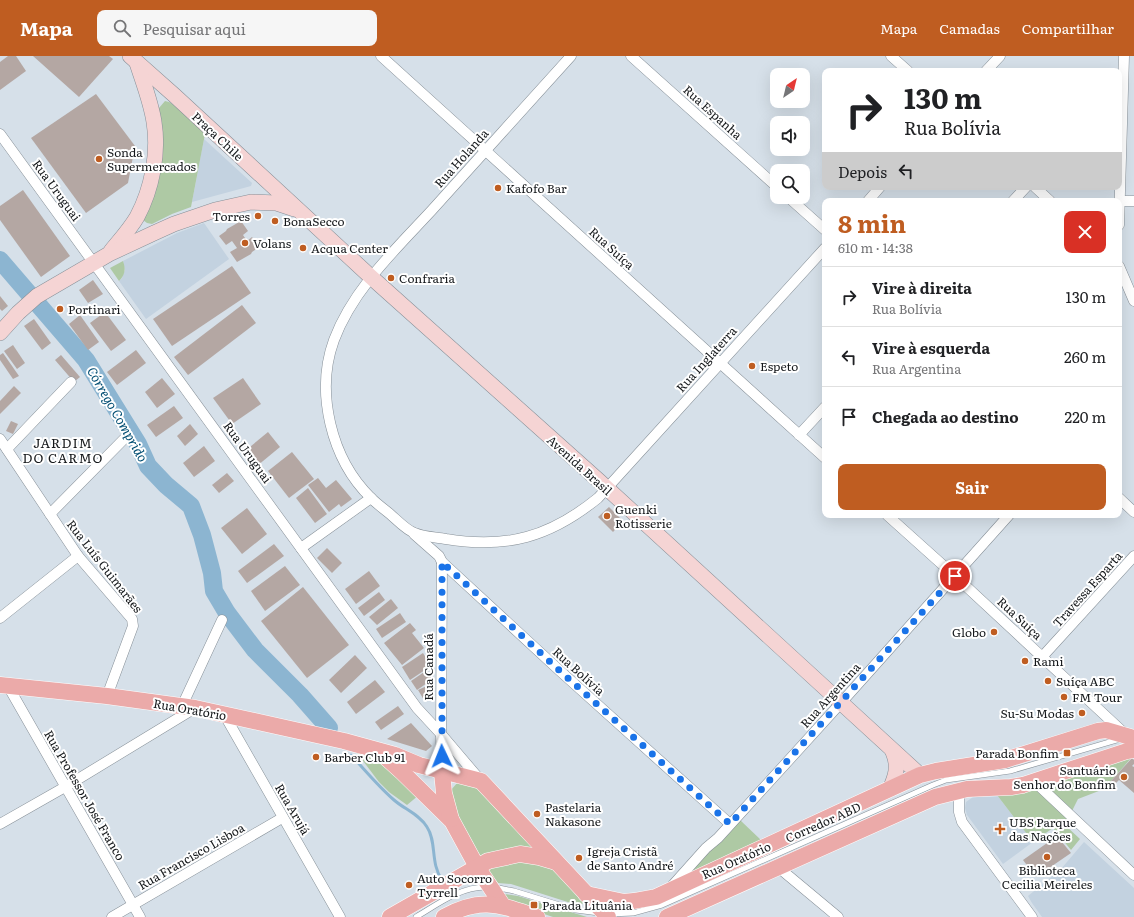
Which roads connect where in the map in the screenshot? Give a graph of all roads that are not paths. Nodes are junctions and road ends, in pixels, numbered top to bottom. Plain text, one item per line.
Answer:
1 (381, 56) edge
2 (571, 56) edge
3 (631, 56) edge
4 (892, 56) edge
5 (1000, 56) edge
6 (1124, 56) edge
7 (137, 58) edge
8 (905, 68) edge
9 (989, 68) edge
10 (174, 95) junction
11 (151, 107) junction
12 (1122, 128) edge
13 (0, 134) edge
14 (485, 151) junction
15 (263, 178) junction
16 (770, 181) edge
17 (877, 190) edge
18 (1023, 190) edge
19 (1038, 190) edge
20 (871, 198) edge
21 (1016, 198) edge
22 (1047, 198) edge
23 (1122, 201) edge
24 (1134, 201) edge
25 (251, 202) junction
26 (796, 204) edge
27 (301, 212) junction
28 (137, 216) junction
29 (822, 227) edge
30 (154, 233) junction
31 (822, 251) edge
32 (109, 254) junction
33 (94, 263) junction
34 (1122, 273) edge
35 (371, 277) junction
36 (1134, 301) edge
37 (0, 333) edge
38 (720, 363) junction
39 (71, 382) dead end
40 (822, 410) edge
41 (799, 435) junction
42 (0, 439) edge
43 (124, 439) dead end
44 (7, 449) junction
45 (822, 455) edge
46 (606, 488) junction
47 (371, 498) junction
48 (1122, 501) edge
49 (1134, 512) edge
50 (50, 514) junction
51 (890, 518) edge
52 (1006, 518) edge
53 (414, 533) junction
54 (301, 548) junction
55 (78, 556) junction
56 (1134, 556) edge
57 (442, 562) junction
58 (955, 576) junction
59 (0, 618) edge
60 (222, 620) dead end
61 (1042, 657) junction
62 (4, 685) edge
63 (107, 696) junction
64 (841, 703) junction
65 (188, 707) junction
66 (224, 714) junction
67 (441, 734) junction
68 (1133, 740) edge
69 (377, 750) junction
70 (893, 752) junction
71 (442, 772) junction
72 (458, 775) junction
73 (920, 775) junction
74 (481, 781) junction
75 (1035, 782) junction
76 (65, 787) junction
77 (890, 790) junction
78 (959, 791) junction
79 (444, 794) junction
80 (282, 818) junction
81 (452, 821) junction
82 (0, 824) edge
83 (730, 824) junction
84 (556, 862) junction
85 (477, 867) junction
86 (778, 867) junction
87 (1134, 875) edge
88 (490, 887) junction
89 (668, 891) junction
90 (586, 894) junction
91 (133, 905) junction
92 (504, 911) edge
93 (678, 915) edge
94 (606, 916) edge
95 (112, 917) edge
96 (140, 917) edge
97 (340, 917) edge
98 (390, 917) edge
99 (416, 917) edge
100 (444, 917) edge
101 (538, 917) edge
102 (838, 917) edge
103 (1032, 917) edge

1 - 14 street, Rua Suíça
2 - 14 street, Rua Holanda
3 - 16 street, Rua Espanha
4 - 8 street
5 - 9 street
6 - 12 street
7 - 10 street, Praça Chile
7 - 11 street, Praça Chile
10 - 11 street
10 - 15 street, Praça Chile
11 - 28 street, Praça Chile
13 - 33 street, Rua Uruguai
14 - 35 street, Rua Holanda
14 - 38 street, Rua Suíça
15 - 25 street
15 - 27 street, Praça Chile
17 - 20 street
18 - 21 street
19 - 22 street
23 - 24 street
25 - 27 street
25 - 30 street
26 - 29 street
27 - 35 street, Avenida Brasil
28 - 30 street
28 - 32 street, Praça Chile
30 - 32 street
31 - 38 street, Rua Inglaterra
32 - 33 street
33 - 37 street
33 - 54 street, Rua Uruguai
34 - 36 street
35 - 46 street, Avenida Brasil
35 - 47 street, Rua Holanda
38 - 41 street, Rua Suíça
38 - 46 street, Rua Inglaterra
39 - 44 street
40 - 41 street
41 - 45 street, Rua Suíça
42 - 44 street, Rua Luís Guimarães
43 - 50 street
44 - 50 street, Rua Luís Guimarães
46 - 53 street, Rua Inglaterra
46 - 64 street, Avenida Brasil
47 - 53 street, Rua Bolívia
47 - 54 street
48 - 49 street
50 - 55 street, Rua Luís Guimarães
51 - 58 street, Rua Suíça
52 - 58 street, Rua Argentina
53 - 57 street, Rua Bolívia
54 - 67 street, Rua Uruguai
55 - 59 street
55 - 63 street, Rua Luís Guimarães
56 - 61 street, Travessa Esparta
57 - 67 street, Rua Canadá
57 - 83 street, Rua Bolívia
58 - 61 street, Rua Suíça
58 - 64 street, Rua Argentina
60 - 65 street
61 - 68 street, Rua Suíça
62 - 63 main road, Rua Oratório
62 - 76 street, Rua Professor José Franco
63 - 65 main road, Rua Oratório
64 - 70 street, Avenida Brasil
64 - 83 street, Rua Argentina
65 - 66 main road, Rua Oratório
65 - 76 street
66 - 69 main road, Rua Oratório
66 - 80 street, Rua Arujá
67 - 71 street, Rua Canadá
67 - 74 street, Rua Uruguai
68 - 73 main road, Rua Oratório
68 - 75 main road, Rua Oratório
68 - 94 lane, Corredor ABD
69 - 71 main road, Rua Oratório
69 - 81 main road, Rua Oratório
70 - 73 street, Avenida Brasil
70 - 77 street
71 - 72 main road, Rua Oratório
71 - 79 main road
72 - 74 main road, Rua Oratório
72 - 79 main road
73 - 77 main road, Rua Oratório
74 - 84 main road
75 - 78 main road, Rua Oratório
75 - 87 street
76 - 82 street
76 - 91 street, Rua Professor José Franco
77 - 89 main road, Rua Oratório
78 - 86 main road, Rua Oratório
78 - 103 street
79 - 81 main road
80 - 91 street, Rua Francisco Lisboa
80 - 97 street, Rua Arujá
81 - 85 main road, Rua Oratório
83 - 89 street, Rua Argentina
84 - 85 main road
84 - 90 main road
85 - 88 main road, Rua Oratório
85 - 98 main road
86 - 93 main road, Rua Oratório
86 - 102 street
88 - 92 main road, Rua Oratório
88 - 94 lane, Corredor ABD
88 - 99 lane, Corredor ABD
89 - 90 main road, Rua Oratório
90 - 94 main road
91 - 95 street, Rua Francisco Lisboa
91 - 96 street, Rua Professor José Franco
92 - 100 main road
92 - 101 main road

